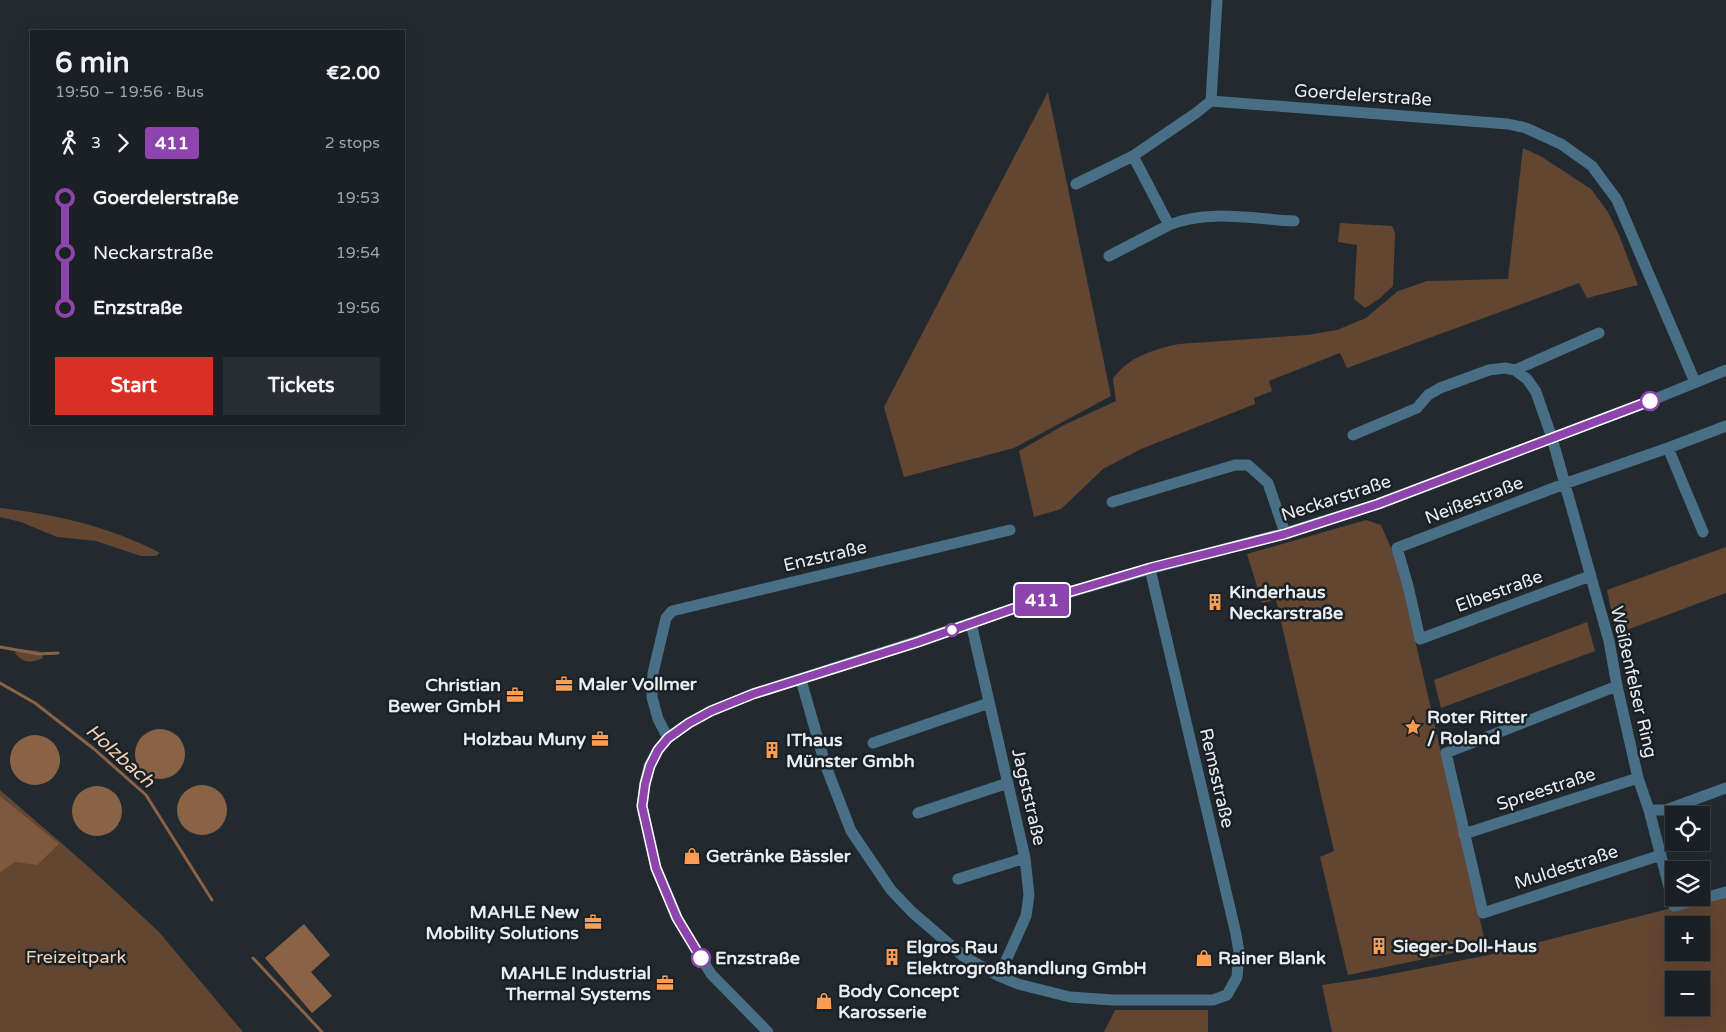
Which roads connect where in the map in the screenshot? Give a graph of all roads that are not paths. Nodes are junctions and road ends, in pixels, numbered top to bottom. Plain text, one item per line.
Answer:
1 (1217, 0) edge
2 (1211, 101) junction
3 (1133, 156) junction
4 (1076, 184) dead end
5 (1294, 221) dead end
6 (1169, 225) junction
7 (1109, 256) dead end
8 (1599, 333) dead end
9 (1515, 370) junction
10 (1726, 370) edge
11 (1695, 382) junction
12 (1726, 426) edge
13 (1353, 435) dead end
14 (1552, 438) junction
15 (1668, 448) junction
16 (1564, 484) junction
17 (1112, 502) dead end
18 (1010, 530) dead end
19 (1703, 532) dead end
20 (1285, 534) junction
21 (1150, 568) junction
22 (1590, 576) junction
23 (971, 623) junction
24 (1420, 639) joint
25 (801, 680) junction
26 (1617, 686) junction
27 (989, 703) junction
28 (668, 738) junction
29 (873, 743) dead end
30 (1638, 778) junction
31 (1008, 783) junction
32 (1726, 788) edge
33 (1649, 810) junction
34 (918, 812) dead end
35 (1464, 834) junction
36 (1660, 855) junction
37 (1025, 858) junction
38 (958, 879) dead end
39 (1726, 892) edge
40 (999, 976) junction
41 (768, 1032) edge

1 - 2 street
2 - 3 street
2 - 11 street, Goerdelerstraße
3 - 4 street
3 - 6 street
5 - 6 street
6 - 7 street
8 - 9 street
9 - 13 street
9 - 14 street, Weißenfelser Ring
10 - 11 street, Neckarstraße
11 - 14 street, Neckarstraße
12 - 15 street
14 - 16 street, Weißenfelser Ring
14 - 20 street, Neckarstraße
15 - 16 street
15 - 19 street
16 - 22 street, Weißenfelser Ring
16 - 24 street, Neißestraße
17 - 20 street
18 - 28 street, Enzstraße
20 - 21 street, Neckarstraße
21 - 23 street, Neckarstraße
21 - 40 street, Remsstraße
22 - 24 street, Elbestraße
22 - 26 street, Weißenfelser Ring
23 - 25 street, Neckarstraße
23 - 27 street, Jagststraße
25 - 28 street, Neckarstraße
25 - 40 street
26 - 30 street, Weißenfelser Ring
26 - 35 street
27 - 29 street
27 - 31 street, Jagststraße
28 - 41 street
30 - 33 street, Weißenfelser Ring
30 - 35 street, Spreestraße
31 - 34 street
31 - 37 street, Jagststraße
32 - 33 street
33 - 36 street, Weißenfelser Ring
35 - 36 street, Muldestraße
36 - 39 street, Weißenfelser Ring
37 - 38 street
37 - 40 street, Jagststraße

